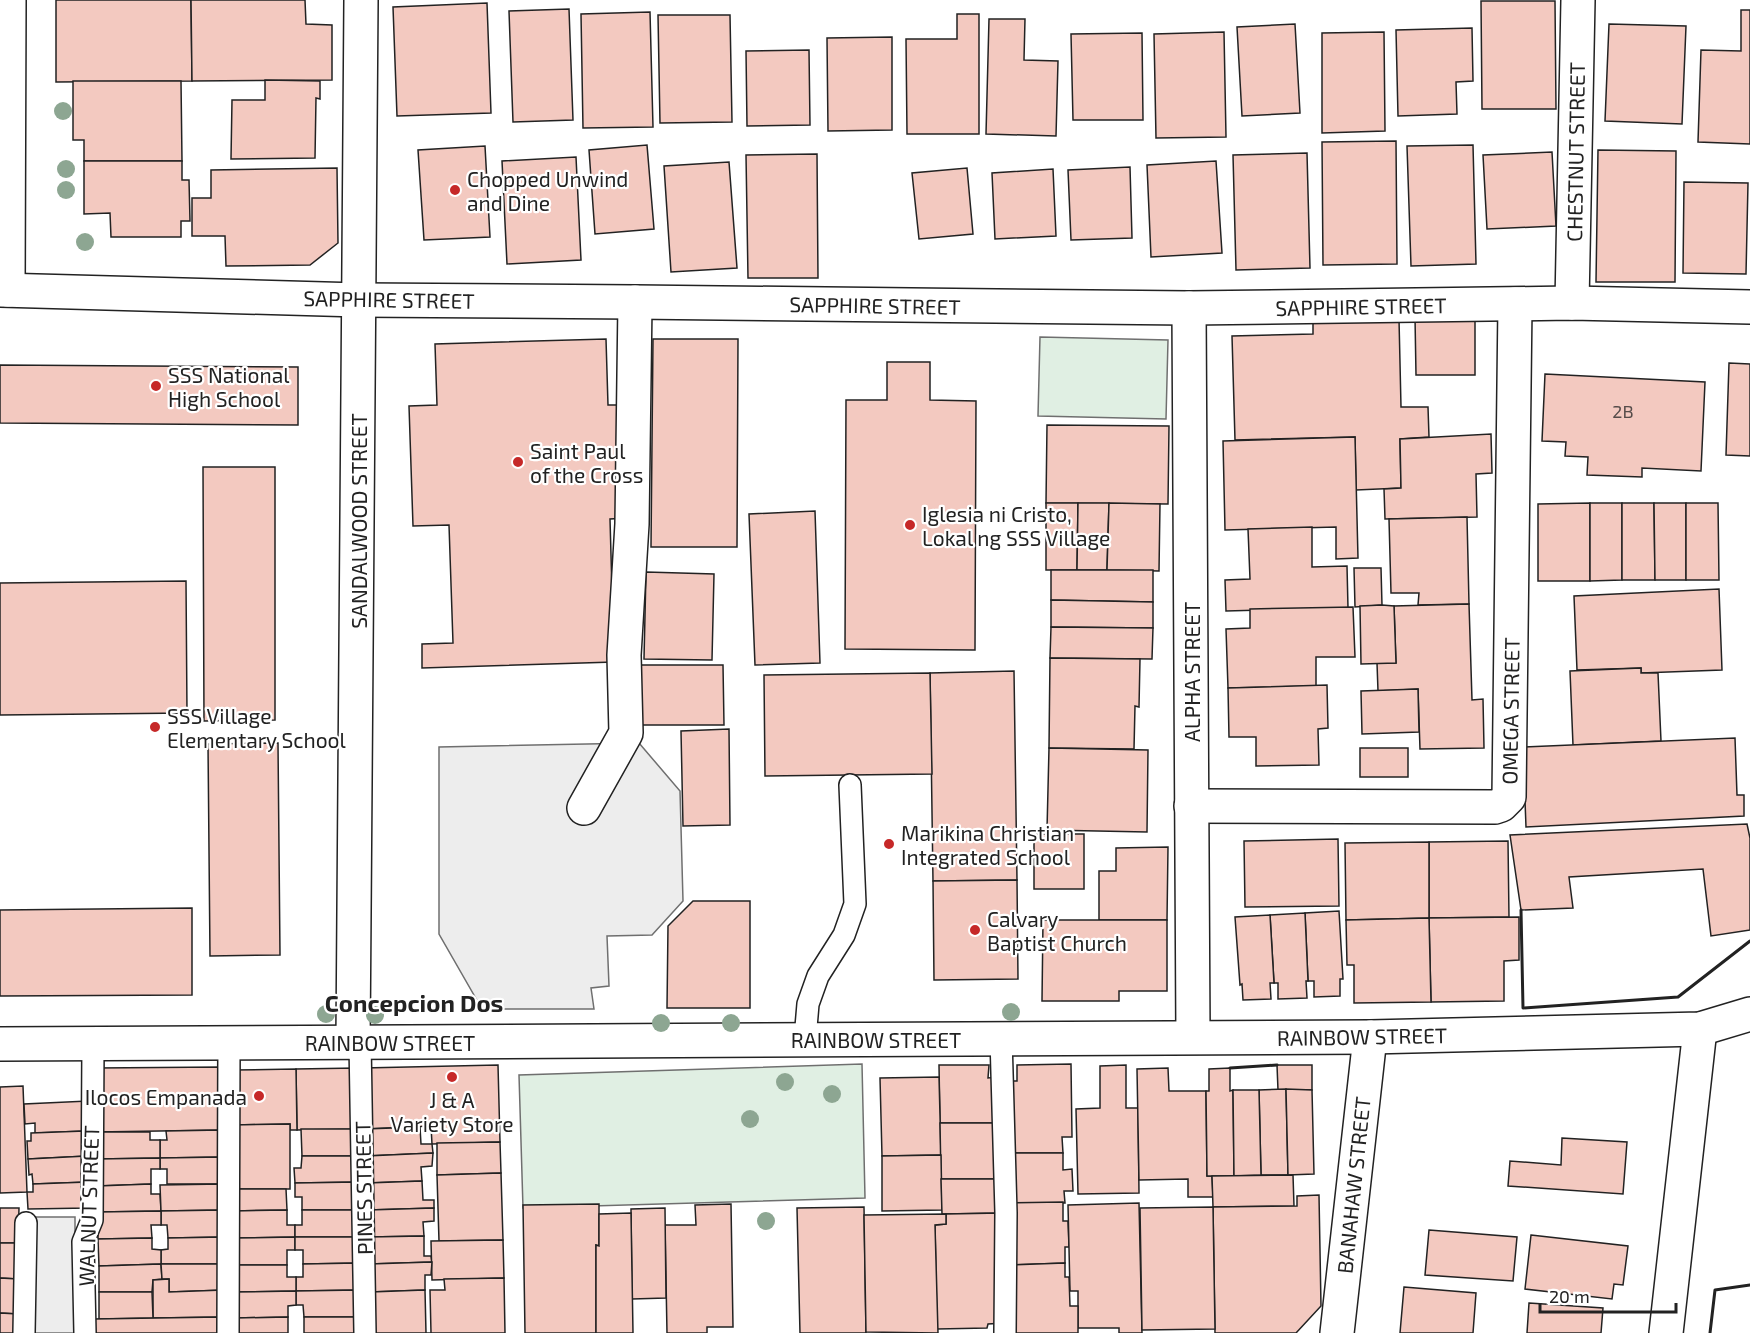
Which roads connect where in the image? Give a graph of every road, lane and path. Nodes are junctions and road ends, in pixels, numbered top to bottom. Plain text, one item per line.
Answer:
1 (9, 0) edge
2 (361, 0) edge
3 (1578, 0) edge
4 (4, 290) edge
5 (359, 300) junction
6 (635, 303) junction
7 (1572, 303) junction
8 (1515, 304) junction
9 (1750, 307) edge
10 (1189, 308) junction
11 (850, 786) dead end
12 (1191, 806) junction
13 (584, 808) dead end
14 (1747, 1022) edge
15 (1700, 1029) junction
16 (1193, 1037) junction
17 (1370, 1037) junction
18 (1001, 1038) junction
19 (805, 1039) junction
20 (357, 1042) junction
21 (229, 1043) junction
22 (0, 1044) edge
23 (93, 1044) junction
24 (26, 1223) dead end
25 (24, 1333) edge
26 (85, 1333) edge
27 (228, 1333) edge
28 (365, 1333) edge
29 (1005, 1333) edge
30 (1337, 1333) edge
31 (1666, 1333) edge

1 - 4 street
2 - 5 street, SANDALWOOD STREET
3 - 7 street, CHESTNUT STREET
4 - 5 street, SAPPHIRE STREET
5 - 6 street, SAPPHIRE STREET
5 - 20 street, SANDALWOOD STREET
6 - 10 street, SAPPHIRE STREET
6 - 13 street
7 - 8 street, SAPPHIRE STREET
7 - 9 street, SAPPHIRE STREET
8 - 10 street, SAPPHIRE STREET
8 - 12 street, OMEGA STREET
10 - 12 street, ALPHA STREET
11 - 19 lane
12 - 16 street, ALPHA STREET
14 - 15 street, RAINBOW STREET
15 - 17 street, RAINBOW STREET
15 - 31 street
16 - 17 street, RAINBOW STREET
16 - 18 street, RAINBOW STREET
17 - 30 street, BANAHAW STREET
18 - 19 street, RAINBOW STREET
18 - 29 lane
19 - 20 street, RAINBOW STREET
20 - 21 street, RAINBOW STREET
20 - 28 lane, PINES STREET
21 - 23 street, RAINBOW STREET
21 - 27 lane
22 - 23 street, RAINBOW STREET
23 - 26 lane, WALNUT STREET
24 - 25 lane

